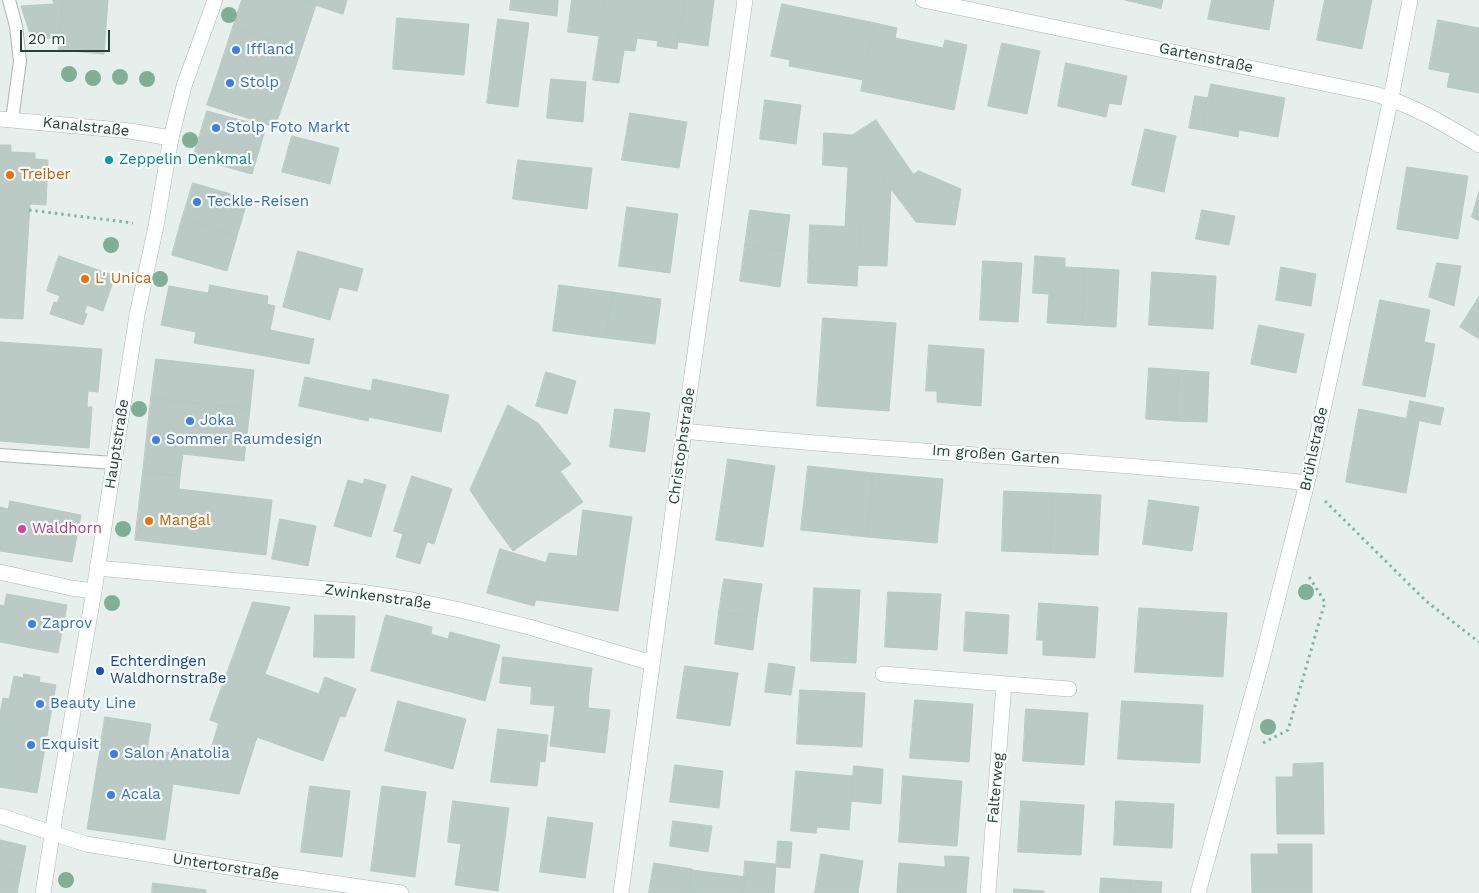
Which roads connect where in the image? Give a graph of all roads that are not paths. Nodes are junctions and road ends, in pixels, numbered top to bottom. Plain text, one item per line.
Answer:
1 (9, 0) edge
2 (215, 0) edge
3 (745, 0) edge
4 (923, 0) edge
5 (1410, 0) edge
6 (1391, 98) junction
7 (6, 120) edge
8 (171, 138) junction
9 (1479, 145) edge
10 (684, 430) junction
11 (0, 455) edge
12 (114, 463) junction
13 (1307, 483) junction
14 (97, 568) junction
15 (0, 572) edge
16 (94, 591) junction
17 (652, 663) junction
18 (883, 674) dead end
19 (1004, 684) junction
20 (1069, 689) dead end
21 (0, 816) edge
22 (52, 834) junction
23 (43, 893) edge
24 (401, 893) edge
25 (621, 893) edge
26 (988, 893) edge
27 (1198, 893) edge

1 - 7 lane
2 - 8 street, Hauptstraße
3 - 10 street, Christophstraße
4 - 6 street, Gartenstraße
5 - 6 street, Brühlstraße
6 - 9 street, Gartenstraße
6 - 13 street, Brühlstraße
7 - 8 street, Kanalstraße
8 - 12 street, Hauptstraße
10 - 13 street, Im großen Garten
10 - 17 street, Christophstraße
11 - 12 lane
12 - 14 street, Hauptstraße
13 - 27 street, Brühlstraße
14 - 16 street, Hauptstraße
14 - 17 street, Zwinkenstraße
15 - 16 street
16 - 22 street, Hauptstraße
17 - 25 street, Christophstraße
18 - 19 street
19 - 20 street
19 - 26 street, Falterweg
21 - 22 street, Untertorstraße
22 - 23 street, Hauptstraße
22 - 24 street, Untertorstraße

